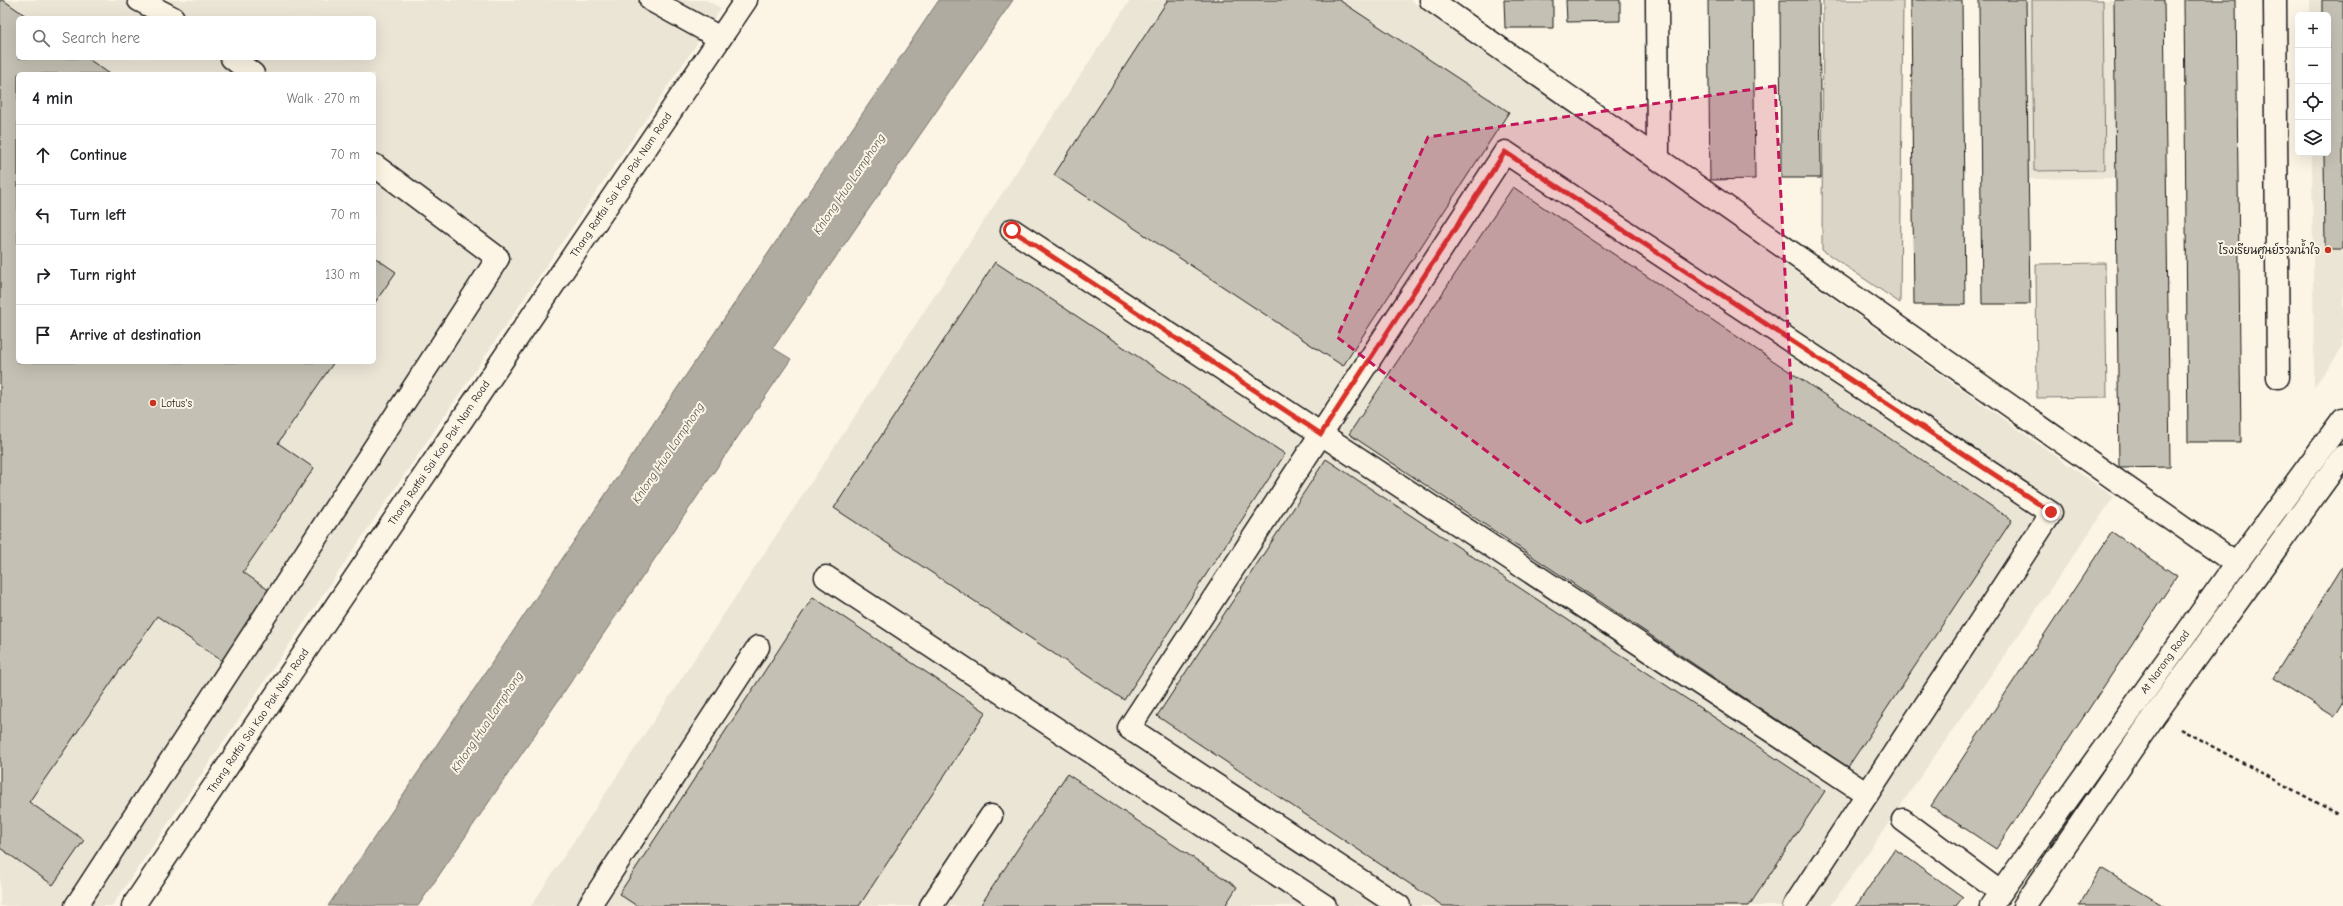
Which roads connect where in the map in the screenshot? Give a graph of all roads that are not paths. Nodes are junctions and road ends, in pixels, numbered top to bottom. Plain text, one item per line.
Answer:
1 (139, 0) edge
2 (651, 0) edge
3 (746, 0) edge
4 (1431, 0) edge
5 (1657, 0) edge
6 (2275, 0) edge
7 (169, 16) edge
8 (720, 38) junction
9 (235, 60) edge
10 (250, 72) edge
11 (1658, 158) junction
12 (376, 166) edge
13 (1012, 230) dead end
14 (2278, 377) dead end
15 (2343, 419) edge
16 (1321, 434) junction
17 (2343, 456) edge
18 (2236, 564) junction
19 (826, 577) dead end
20 (758, 647) dead end
21 (1867, 794) junction
22 (991, 816) dead end
23 (1903, 820) dead end
24 (1995, 899) edge
25 (76, 906) edge
26 (133, 906) edge
27 (589, 906) edge
28 (931, 906) edge
29 (1325, 906) edge
30 (1399, 906) edge
31 (1794, 906) edge
32 (2024, 906) edge

1 - 7 street
2 - 8 street
3 - 8 street, Thang Rotfai Sai Kao Pak Nam Road
4 - 11 street
5 - 11 street
6 - 14 street
8 - 26 street, Thang Rotfai Sai Kao Pak Nam Road
9 - 10 street
11 - 18 street
12 - 25 street
13 - 16 street
15 - 18 street, At Narong Road
16 - 21 street
16 - 21 street
16 - 30 street
17 - 32 street, At Narong Road
18 - 24 street, At Narong Road
19 - 29 street
20 - 27 street
21 - 31 street
22 - 28 street
23 - 24 street

